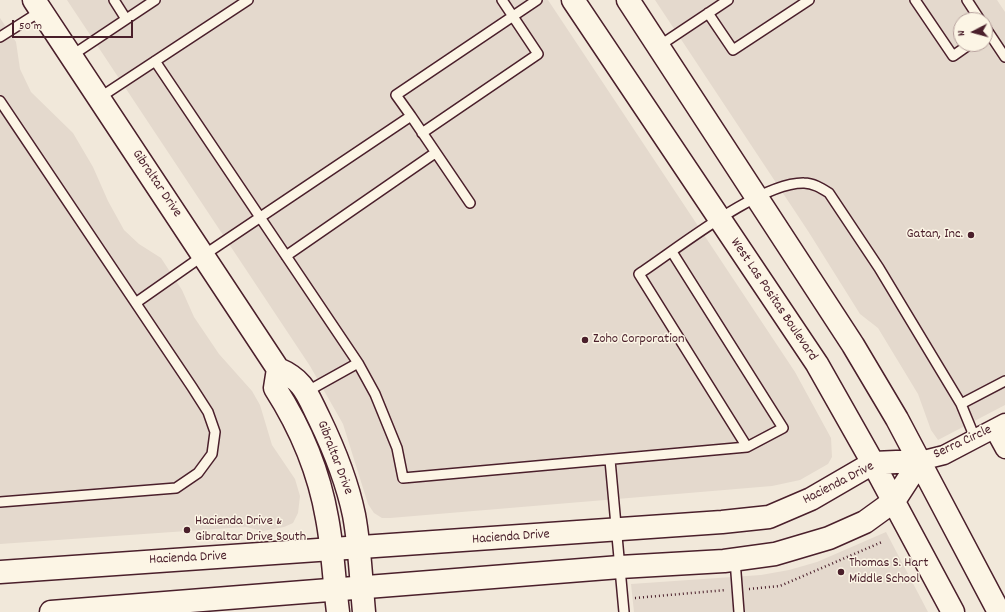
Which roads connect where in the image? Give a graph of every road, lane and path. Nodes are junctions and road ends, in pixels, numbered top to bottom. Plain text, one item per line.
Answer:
1 (114, 0) edge
2 (155, 0) edge
3 (248, 0) edge
4 (502, 0) edge
5 (537, 0) edge
6 (573, 0) edge
7 (728, 0) edge
8 (808, 0) edge
9 (915, 0) edge
10 (967, 0) edge
11 (633, 2) edge
12 (37, 5) edge
13 (975, 12) edge
14 (708, 13) junction
15 (513, 17) junction
16 (126, 19) junction
17 (0, 37) edge
18 (993, 41) edge
19 (659, 46) junction
20 (958, 52) edge
21 (71, 56) junction
22 (1005, 57) edge
23 (155, 61) junction
24 (99, 98) junction
25 (0, 101) edge
26 (411, 116) junction
27 (422, 133) junction
28 (435, 153) junction
29 (756, 197) junction
30 (470, 203) dead end
31 (260, 217) junction
32 (720, 220) junction
33 (672, 252) junction
34 (204, 255) junction
35 (286, 256) junction
36 (137, 302) junction
37 (358, 363) junction
38 (278, 369) junction
39 (1005, 381) edge
40 (306, 392) junction
41 (961, 404) junction
42 (999, 426) edge
43 (975, 438) junction
44 (747, 447) junction
45 (1005, 449) edge
46 (610, 460) junction
47 (920, 461) junction
48 (874, 463) junction
49 (894, 501) junction
50 (0, 502) edge
51 (616, 530) junction
52 (882, 542) dead end
53 (358, 549) junction
54 (331, 551) junction
55 (735, 559) junction
56 (620, 567) junction
57 (0, 572) edge
58 (362, 588) junction
59 (335, 590) junction
60 (738, 590) junction
61 (635, 598) dead end
62 (51, 612) edge
63 (338, 612) edge
64 (364, 612) edge
65 (624, 612) edge
66 (740, 612) edge
67 (953, 612) edge
68 (1000, 612) edge

1 - 16 lane
2 - 16 lane
3 - 23 lane
4 - 15 lane
5 - 15 lane
6 - 32 main road, West Las Positas Boulevard
7 - 14 lane
8 - 14 lane
9 - 20 lane
10 - 13 lane
11 - 19 main road
12 - 17 lane
12 - 21 main road, Gibraltar Drive
14 - 19 lane
15 - 26 lane
15 - 27 lane
16 - 21 lane
18 - 22 lane
19 - 29 main road
21 - 24 main road, Gibraltar Drive
23 - 24 lane
23 - 31 lane
24 - 34 main road, Gibraltar Drive
25 - 36 lane
26 - 27 lane
26 - 31 lane
27 - 28 lane
28 - 30 lane
28 - 35 lane
29 - 32 lane
29 - 41 lane
29 - 47 main road
31 - 34 lane
31 - 35 lane
32 - 33 lane
32 - 48 main road, West Las Positas Boulevard
33 - 44 lane
33 - 44 lane
34 - 36 lane
34 - 38 main road, Gibraltar Drive
35 - 37 lane
36 - 50 lane
37 - 40 lane
37 - 46 lane
38 - 40 main road, Gibraltar Drive
38 - 54 main road, Gibraltar Drive
39 - 41 lane
40 - 53 main road, Gibraltar Drive
41 - 43 lane
42 - 43 street, Serra Circle
42 - 45 street
43 - 47 street, Serra Circle
44 - 46 lane
46 - 51 lane
47 - 48 main road, Hacienda Drive
47 - 49 main road
47 - 68 main road
48 - 49 main road, West Las Positas Boulevard
48 - 51 main road, Hacienda Drive
49 - 55 main road
49 - 67 main road, West Las Positas Boulevard
51 - 53 main road, Hacienda Drive
51 - 56 lane
52 - 60 path
53 - 54 main road, Hacienda Drive
53 - 58 main road, Gibraltar Drive
54 - 57 main road, Hacienda Drive
54 - 59 main road, Gibraltar Drive
55 - 56 main road
55 - 60 lane
56 - 58 main road
56 - 65 lane
58 - 59 main road
58 - 64 main road, Gibraltar Drive
59 - 62 main road
59 - 63 main road, Gibraltar Drive
60 - 61 path
60 - 66 lane

